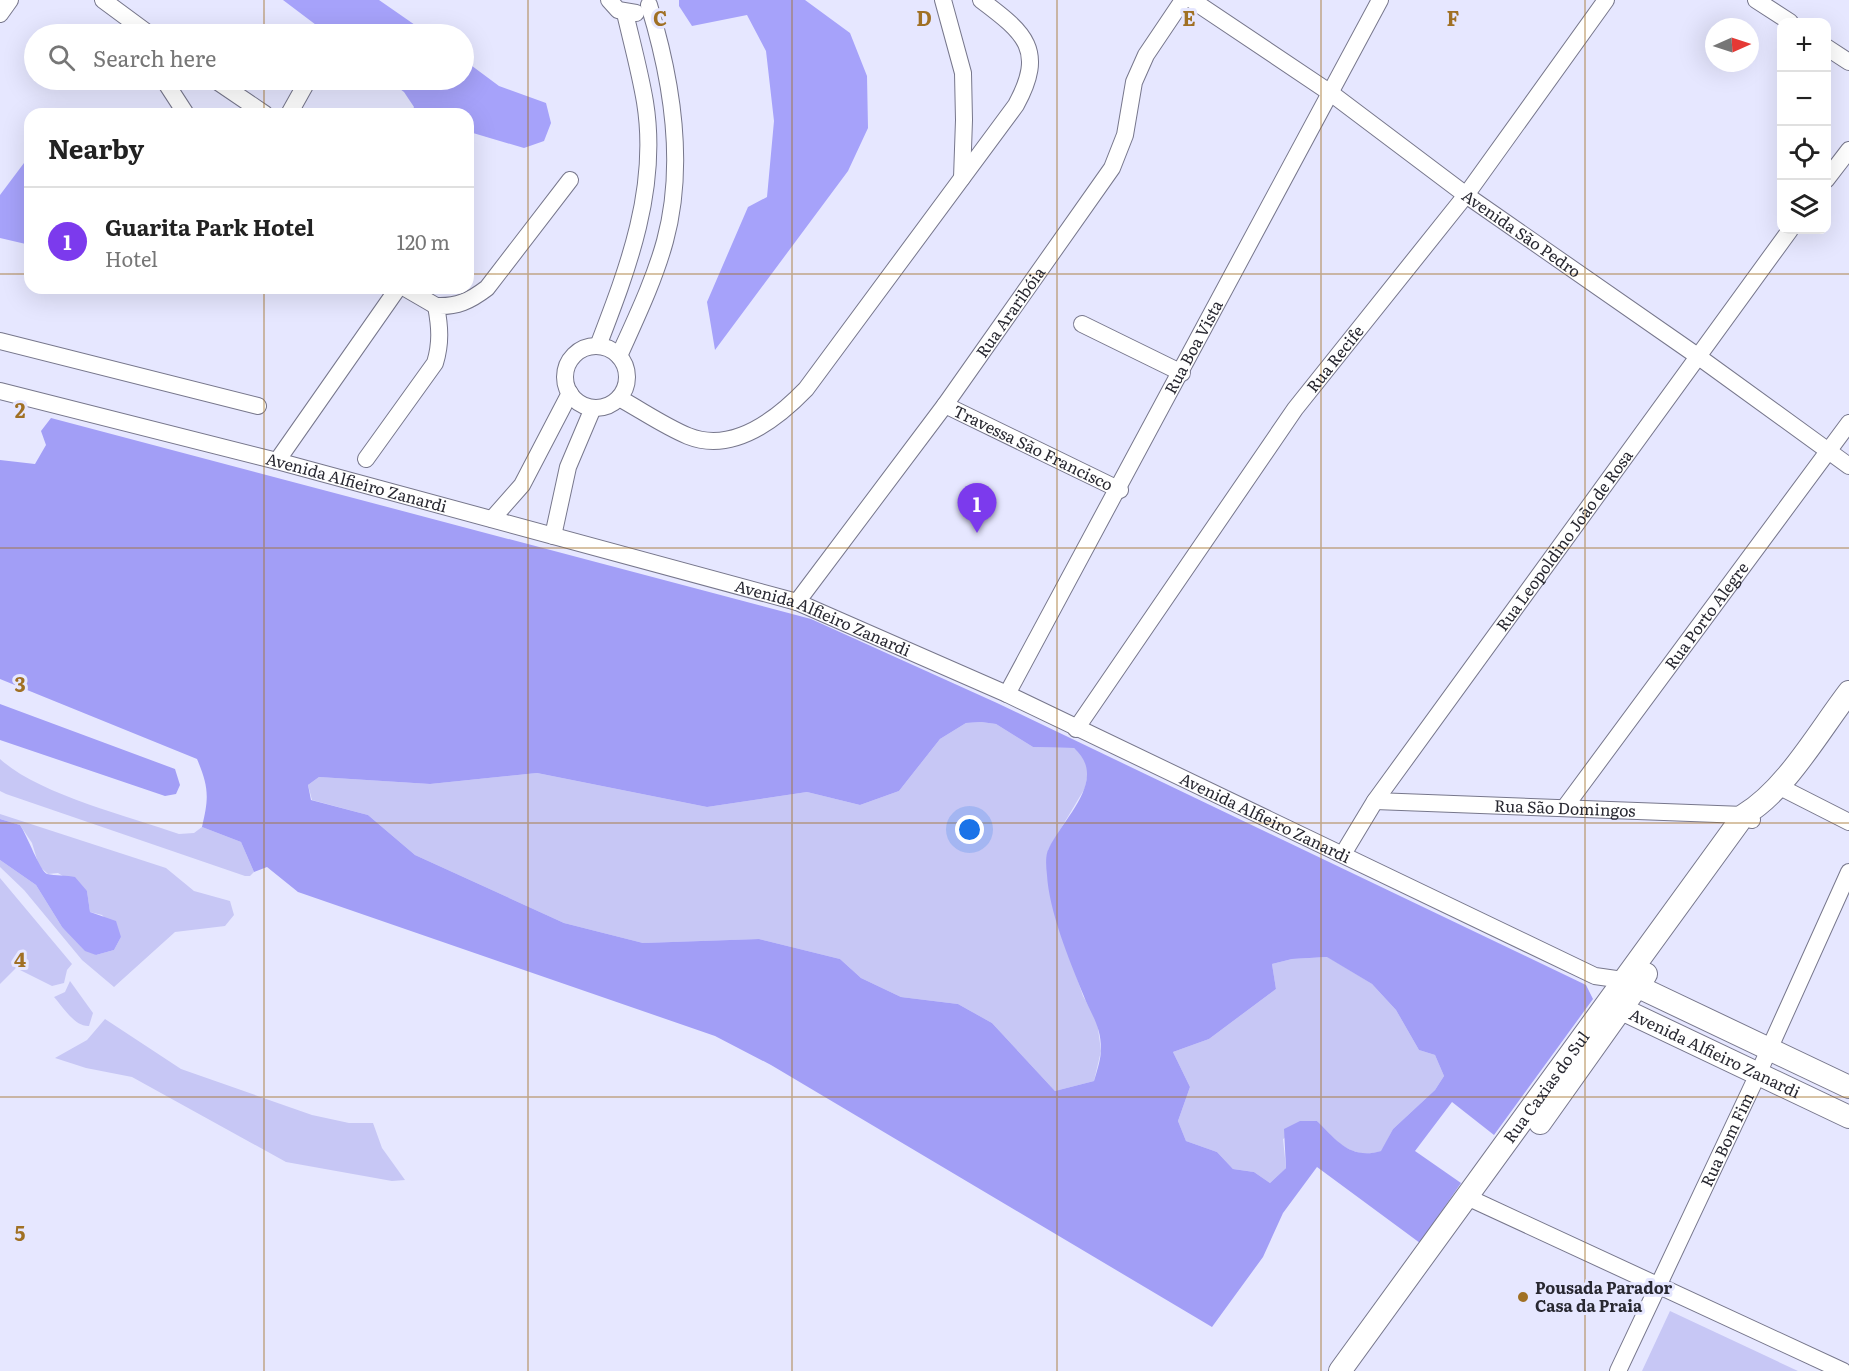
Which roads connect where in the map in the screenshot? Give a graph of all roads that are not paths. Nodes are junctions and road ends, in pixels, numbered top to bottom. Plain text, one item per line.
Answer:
1 (10, 0) edge
2 (103, 0) edge
3 (609, 0) edge
4 (943, 0) edge
5 (981, 0) edge
6 (1183, 0) edge
7 (1192, 0) edge
8 (1380, 0) edge
9 (1605, 0) edge
10 (1756, 0) edge
11 (650, 3) edge
12 (625, 13) junction
13 (0, 14) edge
14 (125, 18) junction
15 (1784, 18) edge
16 (129, 24) edge
17 (134, 24) edge
18 (1831, 50) edge
19 (1849, 62) edge
20 (170, 90) edge
21 (230, 90) edge
22 (302, 90) edge
23 (1332, 94) junction
24 (182, 108) edge
25 (256, 108) edge
26 (292, 108) edge
27 (1849, 150) edge
28 (1831, 175) edge
29 (962, 178) junction
30 (570, 180) dead end
31 (1466, 195) junction
32 (1787, 234) edge
33 (394, 294) edge
34 (415, 294) edge
35 (436, 306) junction
36 (1082, 324) dead end
37 (0, 341) edge
38 (597, 346) junction
39 (1696, 355) junction
40 (619, 356) junction
41 (1182, 373) junction
42 (0, 391) edge
43 (570, 393) junction
44 (619, 398) junction
45 (945, 405) junction
46 (258, 406) dead end
47 (593, 408) junction
48 (1849, 423) edge
49 (1828, 452) junction
50 (366, 459) dead end
51 (278, 461) junction
52 (1849, 466) edge
53 (1120, 490) junction
54 (492, 519) junction
55 (553, 536) junction
56 (797, 602) junction
57 (1849, 692) edge
58 (1007, 694) junction
59 (1076, 729) junction
60 (1778, 786) junction
61 (1375, 801) junction
62 (1565, 807) junction
63 (1751, 814) junction
64 (1849, 822) edge
65 (1343, 854) junction
66 (1849, 872) edge
67 (1595, 976) junction
68 (1630, 983) junction
69 (1615, 1006) junction
70 (1769, 1048) junction
71 (1758, 1074) junction
72 (1849, 1087) edge
73 (1849, 1117) edge
74 (1474, 1200) junction
75 (1658, 1283) junction
76 (1340, 1371) edge
77 (1358, 1371) edge
78 (1618, 1371) edge
79 (1843, 1371) edge

1 - 13 street
2 - 14 street
3 - 12 street
4 - 29 street
5 - 29 street
6 - 45 street, Rua Araribóia
7 - 23 street, Avenida São Pedro
8 - 23 street, Rua Boa Vista
9 - 31 street, Rua Recife
10 - 15 street
11 - 12 street
11 - 40 street
12 - 38 street
14 - 16 street
14 - 17 street
18 - 19 street
20 - 24 street
21 - 25 street
22 - 26 street
23 - 31 street, Avenida São Pedro
23 - 41 street, Rua Boa Vista
27 - 28 street
29 - 44 street
30 - 35 street
31 - 39 street, Avenida São Pedro
31 - 59 street, Rua Recife
32 - 39 street, Rua Leopoldino João de Rosa
33 - 51 street
34 - 35 street
35 - 50 street
36 - 41 street
37 - 46 street
38 - 40 street
38 - 43 street
39 - 49 street, Avenida São Pedro
39 - 61 street, Rua Leopoldino João de Rosa
40 - 44 street
41 - 53 street, Rua Boa Vista
42 - 51 street, Avenida Alfieiro Zanardi
43 - 47 street
43 - 54 street
44 - 47 street
45 - 53 street, Travessa São Francisco
45 - 56 street, Rua Araribóia
47 - 55 street
48 - 49 street, Rua Porto Alegre
49 - 52 street, Avenida São Pedro
49 - 62 street, Rua Porto Alegre
51 - 54 street, Avenida Alfieiro Zanardi
53 - 58 street, Rua Boa Vista
54 - 55 street, Avenida Alfieiro Zanardi
55 - 56 street, Avenida Alfieiro Zanardi
56 - 58 street, Avenida Alfieiro Zanardi
57 - 60 street, Rua Caxias do Sul
58 - 59 street, Avenida Alfieiro Zanardi
59 - 65 street, Avenida Alfieiro Zanardi
60 - 63 street, Rua Caxias do Sul
60 - 64 street
61 - 62 street, Rua São Domingos
61 - 65 street, Rua Leopoldino João de Rosa
62 - 63 street, Rua São Domingos
63 - 68 street, Rua Caxias do Sul
65 - 67 street, Avenida Alfieiro Zanardi
66 - 70 street, Rua Bom Fim
67 - 68 street, Avenida Alfieiro Zanardi
67 - 69 street
68 - 69 street, Rua Caxias do Sul
68 - 70 street, Avenida Alfieiro Zanardi
69 - 71 street, Avenida Alfieiro Zanardi
69 - 74 street, Rua Caxias do Sul
70 - 71 street, Rua Bom Fim
70 - 72 street, Avenida Alfieiro Zanardi
71 - 73 street, Avenida Alfieiro Zanardi
71 - 75 street, Rua Bom Fim
74 - 75 street
74 - 76 street, Rua Caxias do Sul
74 - 77 street, Rua Caxias do Sul
75 - 78 street, Rua Bom Fim
75 - 79 street

